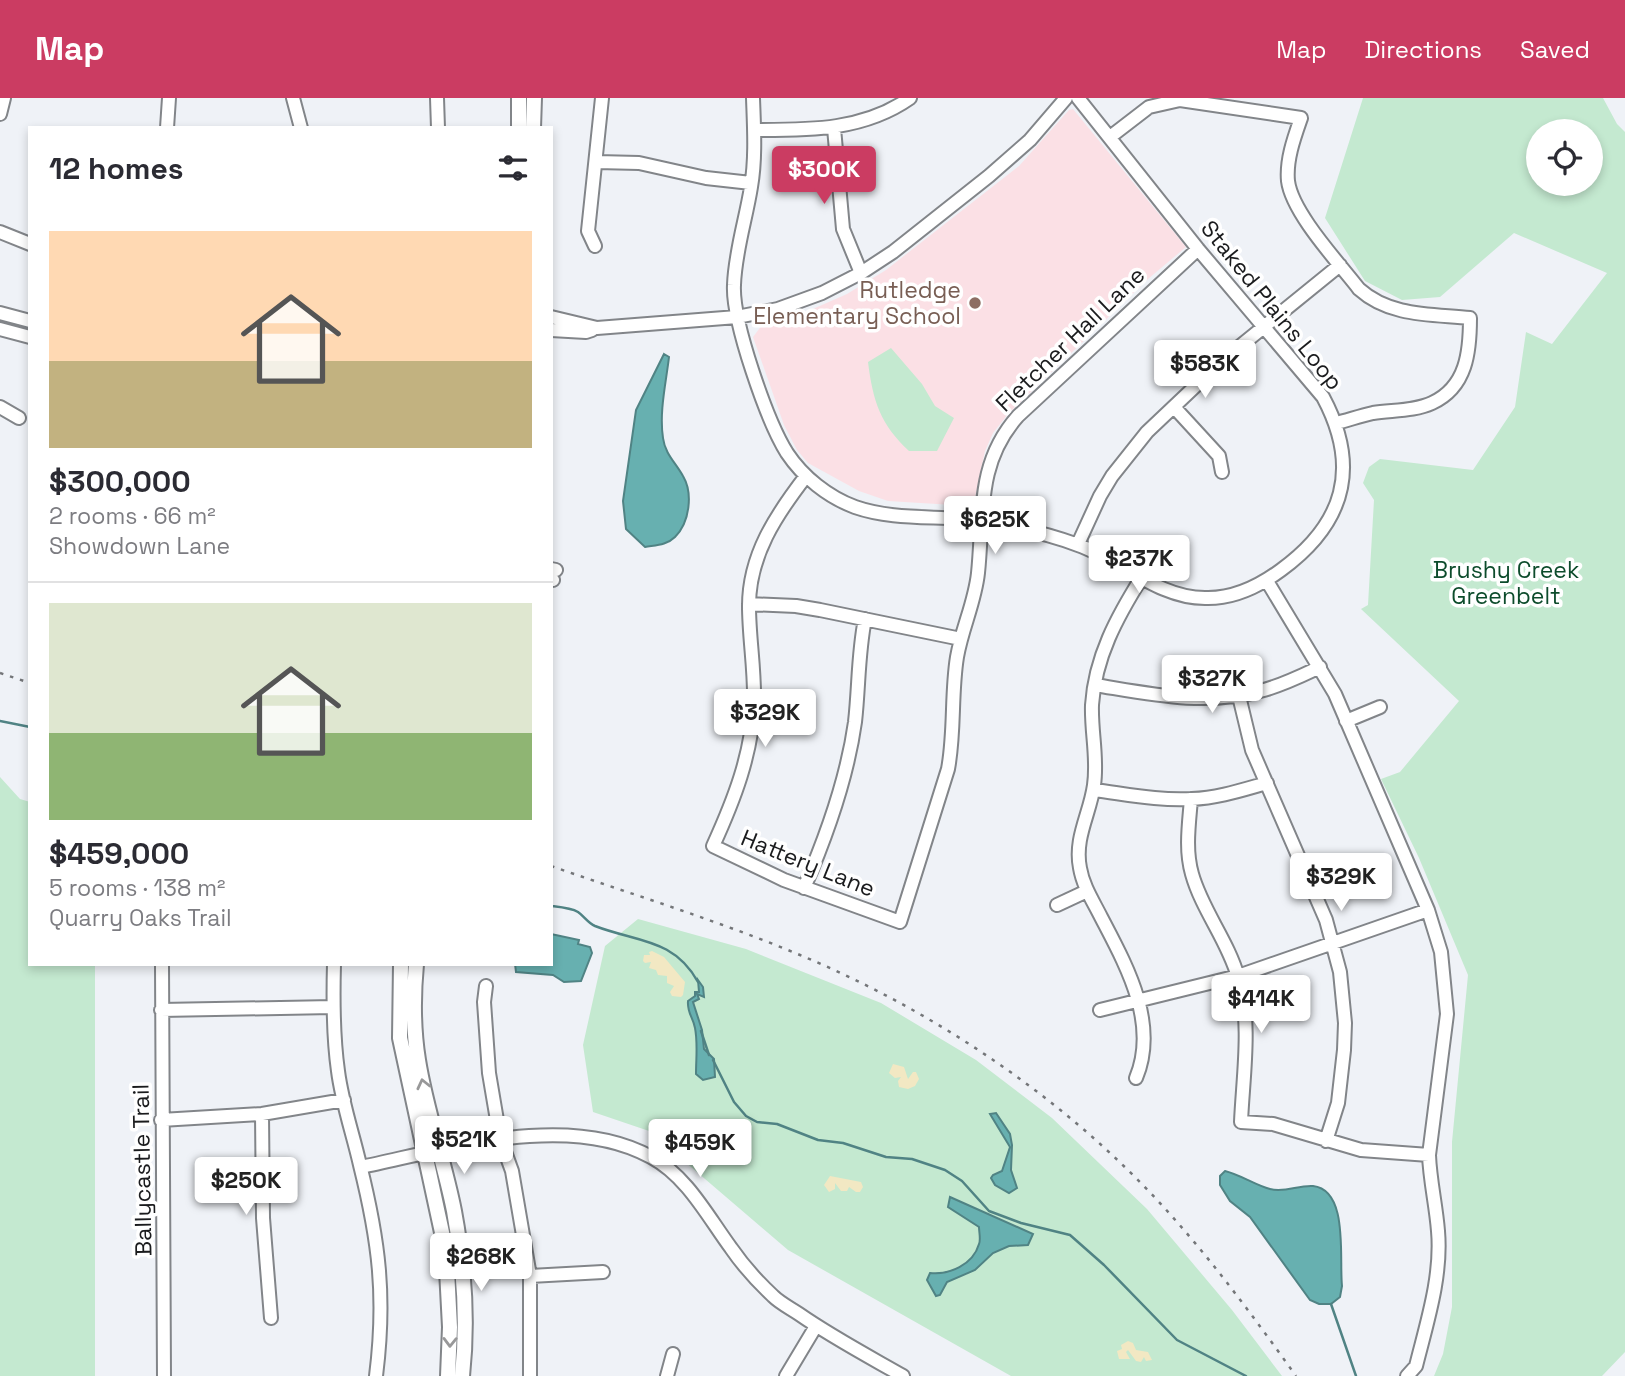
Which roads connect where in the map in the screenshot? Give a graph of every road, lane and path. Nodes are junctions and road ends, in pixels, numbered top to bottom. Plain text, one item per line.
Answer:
1 (4, 98) edge
2 (169, 98) edge
3 (293, 98) edge
4 (437, 98) edge
5 (519, 98) edge
6 (534, 98) edge
7 (602, 98) edge
8 (753, 98) edge
9 (910, 98) edge
10 (1066, 98) edge
11 (1078, 98) edge
12 (0, 114) edge
13 (167, 126) edge
14 (300, 126) edge
15 (438, 126) edge
16 (519, 126) edge
17 (533, 126) edge
18 (834, 128) junction
19 (754, 131) junction
20 (1110, 137) junction
21 (597, 162) junction
22 (751, 183) junction
23 (0, 232) edge
24 (28, 243) edge
25 (595, 246) dead end
26 (1198, 249) junction
27 (1340, 265) junction
28 (860, 273) junction
29 (0, 313) edge
30 (553, 317) edge
31 (737, 317) junction
32 (28, 320) edge
33 (1264, 327) junction
34 (598, 328) junction
35 (0, 329) edge
36 (553, 330) edge
37 (28, 336) edge
38 (0, 407) edge
39 (1174, 407) junction
40 (19, 418) dead end
41 (1336, 423) junction
42 (1222, 472) dead end
43 (806, 476) junction
44 (981, 521) junction
45 (1078, 544) junction
46 (1142, 577) junction
47 (1267, 581) junction
48 (749, 604) junction
49 (865, 619) junction
50 (961, 639) junction
51 (1320, 667) junction
52 (1095, 685) junction
53 (1239, 696) junction
54 (1380, 707) dead end
55 (1346, 721) junction
56 (1267, 783) junction
57 (1094, 790) junction
58 (1191, 799) junction
59 (804, 888) junction
60 (1087, 891) junction
61 (1057, 905) dead end
62 (1428, 910) junction
63 (900, 922) joint
64 (1333, 943) junction
65 (162, 966) edge
66 (334, 966) edge
67 (401, 966) edge
68 (416, 966) edge
69 (1238, 976) junction
70 (486, 986) dead end
71 (1138, 1001) junction
72 (333, 1007) junction
73 (161, 1010) junction
74 (1100, 1010) dead end
75 (1136, 1078) dead end
76 (344, 1100) junction
77 (262, 1114) junction
78 (161, 1119) junction
79 (500, 1138) junction
80 (1326, 1141) junction
81 (432, 1152) junction
82 (1429, 1155) junction
83 (361, 1167) junction
84 (604, 1272) dead end
85 (530, 1276) junction
86 (271, 1318) dead end
87 (816, 1326) junction
88 (673, 1354) dead end
89 (164, 1376) edge
90 (376, 1376) edge
91 (448, 1376) edge
92 (462, 1376) edge
93 (530, 1376) edge
94 (667, 1376) edge
95 (786, 1376) edge
96 (903, 1376) edge
97 (1407, 1376) edge

1 - 12 street
2 - 13 street
3 - 14 street
4 - 15 street
5 - 16 main road
6 - 17 main road
7 - 21 street
8 - 19 street, Staked Plains Loop
9 - 18 street
10 - 28 street
11 - 20 street, Staked Plains Loop
18 - 19 street
18 - 28 street
19 - 22 street, Staked Plains Loop
20 - 26 street, Staked Plains Loop
20 - 27 street
21 - 22 street
21 - 25 street
22 - 31 street, Staked Plains Loop
23 - 24 street
26 - 33 street, Staked Plains Loop
26 - 44 street, Fletcher Hall Lane
27 - 33 street
27 - 41 street
28 - 31 street
29 - 32 street
30 - 34 street
31 - 34 street
31 - 43 street, Staked Plains Loop
33 - 39 street
33 - 41 street, Staked Plains Loop
34 - 36 street
35 - 37 street
38 - 40 street
39 - 42 street
39 - 45 street
41 - 47 street, Staked Plains Loop
43 - 44 street, Staked Plains Loop
43 - 48 street, Hattery Lane
44 - 45 street, Staked Plains Loop
44 - 50 street, Fletcher Hall Lane
45 - 46 street, Staked Plains Loop
46 - 47 street, Staked Plains Loop
46 - 52 street
47 - 51 street
48 - 49 street
48 - 59 street, Hattery Lane
49 - 50 street
49 - 59 street
50 - 63 street, Fletcher Hall Lane
51 - 53 street
51 - 55 street
52 - 53 street
52 - 57 street
53 - 56 street
54 - 55 street
55 - 62 street
56 - 58 street
56 - 64 street
57 - 58 street
57 - 60 street
58 - 69 street
59 - 63 street, Hattery Lane
60 - 61 street
60 - 71 street
62 - 64 street
62 - 82 street
64 - 69 street
64 - 80 street
65 - 73 street, Ballycastle Trail
66 - 72 street
67 - 81 main road
81 -> 68 main road
69 - 71 street
69 - 80 street
70 - 79 street
71 - 74 street
71 - 75 street
72 - 73 street
72 - 76 street
73 - 78 street, Ballycastle Trail
76 - 77 street
76 - 83 street
77 - 78 street
77 - 86 street
78 - 89 street, Ballycastle Trail
79 - 81 street
79 - 85 street
79 - 87 street
80 - 82 street
81 - 83 street
81 -> 91 main road
81 - 92 main road
82 - 97 street
83 - 90 street
84 - 85 street
85 - 93 street
87 - 95 street
87 - 96 street
88 - 94 street

